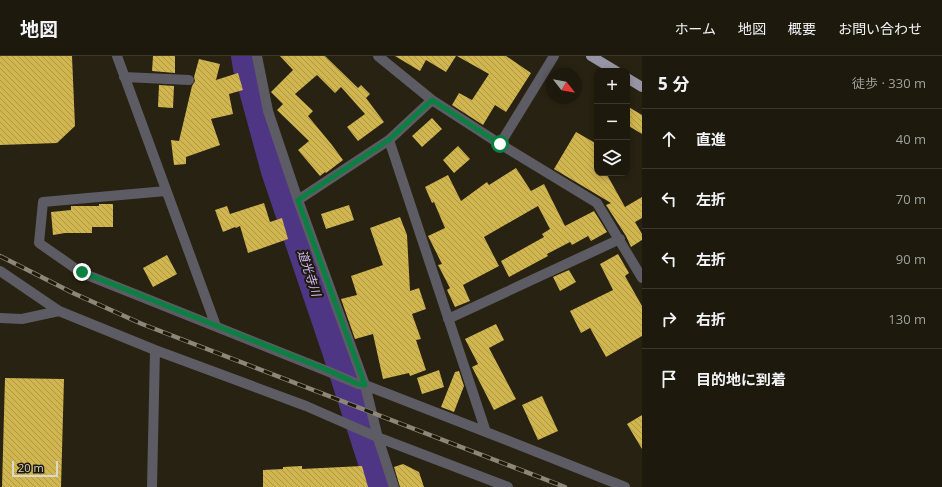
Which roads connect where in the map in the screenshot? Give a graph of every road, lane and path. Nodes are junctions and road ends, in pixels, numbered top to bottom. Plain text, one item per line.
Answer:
1 (117, 56) edge
2 (258, 56) edge
3 (378, 56) edge
4 (554, 56) edge
5 (591, 56) edge
6 (611, 68) edge
7 (124, 76) junction
8 (189, 80) dead end
9 (630, 80) edge
10 (642, 87) edge
11 (432, 100) junction
12 (389, 140) junction
13 (500, 144) junction
14 (166, 191) junction
15 (298, 200) junction
16 (620, 239) junction
17 (0, 271) edge
18 (642, 278) edge
19 (59, 311) junction
20 (0, 318) edge
21 (448, 319) junction
22 (216, 326) junction
23 (155, 350) junction
24 (361, 385) junction
25 (486, 432) junction
26 (378, 437) junction
27 (152, 487) edge
28 (394, 487) edge
29 (508, 487) edge
30 (625, 487) edge

1 - 7 street
2 - 15 street
3 - 11 street
4 - 13 street
5 - 6 main road
7 - 8 street
7 - 14 street
9 - 10 main road
11 - 12 street
11 - 13 street
12 - 15 street
12 - 21 street
13 - 16 street
14 - 22 street
14 - 22 street
15 - 24 street
16 - 18 street
16 - 21 street
17 - 19 street
19 - 20 street
19 - 23 street
21 - 25 street
22 - 24 street
23 - 26 street
23 - 27 street
24 - 25 street
24 - 26 street
25 - 30 street
26 - 28 street
26 - 29 street

